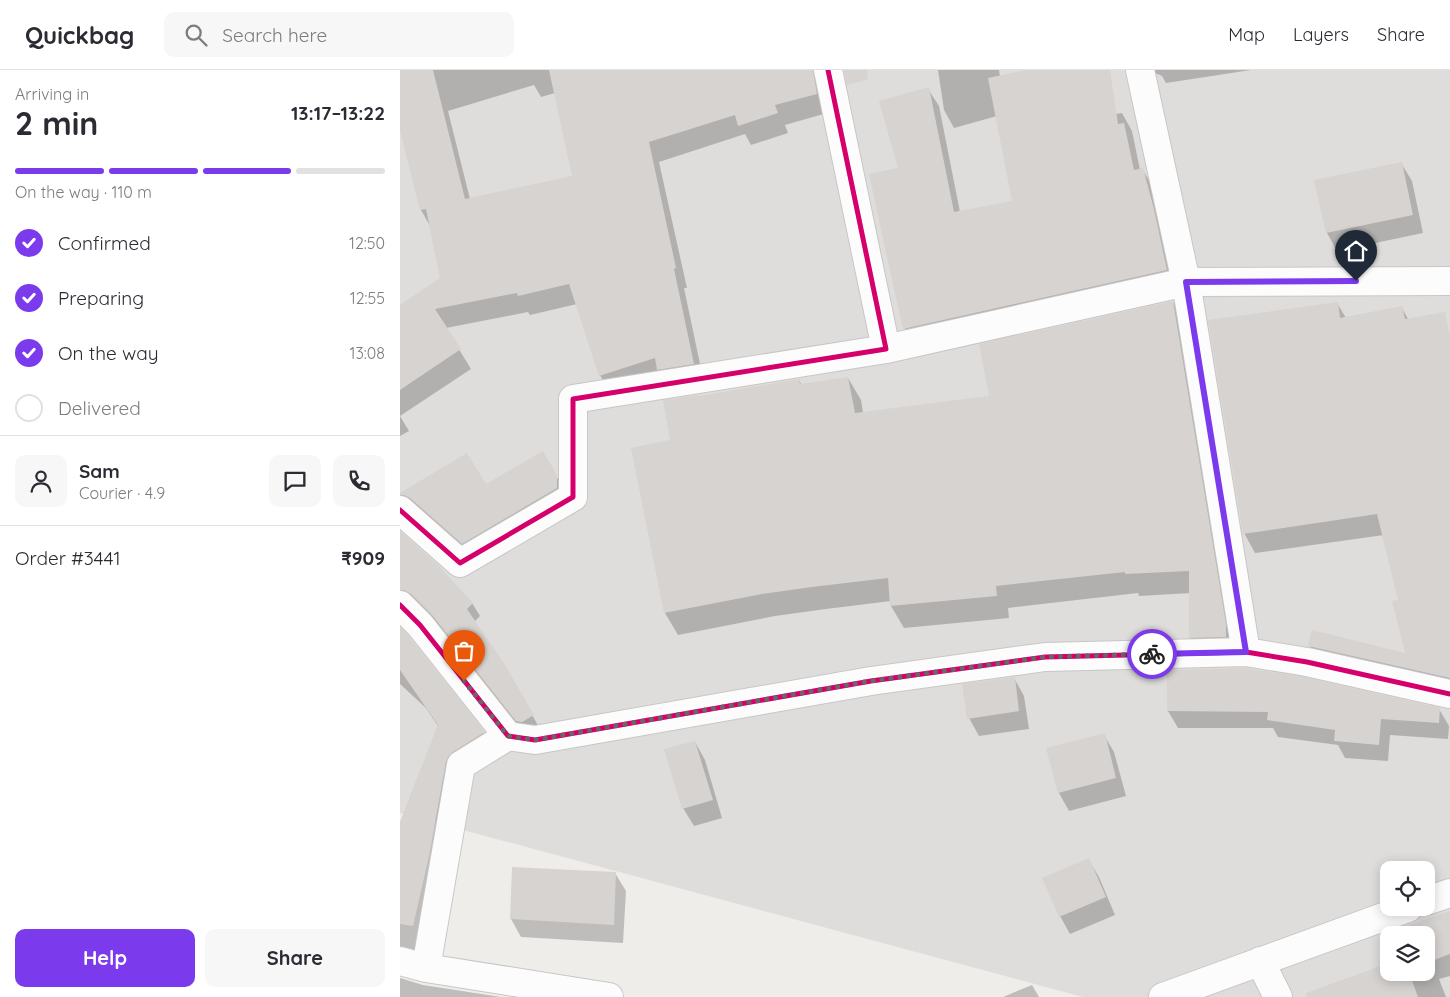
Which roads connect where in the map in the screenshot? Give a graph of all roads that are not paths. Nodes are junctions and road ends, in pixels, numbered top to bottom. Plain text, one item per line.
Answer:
1 (828, 70) edge
2 (1140, 70) edge
3 (1450, 281) edge
4 (1186, 282) junction
5 (886, 349) junction
6 (400, 510) edge
7 (400, 605) edge
8 (1246, 652) junction
9 (1450, 694) edge
10 (508, 736) junction
11 (1450, 893) edge
12 (1435, 898) edge
13 (1386, 916) edge
14 (400, 961) edge
15 (1260, 961) junction
16 (426, 968) junction
17 (609, 997) edge
18 (1163, 997) edge
19 (1278, 997) edge

1 - 5 street
2 - 4 street
3 - 4 street
4 - 5 street
4 - 8 street
5 - 6 street
7 - 10 street
8 - 9 street
8 - 10 street
10 - 16 street
11 - 12 street
13 - 15 street
14 - 16 street
15 - 18 street
15 - 19 street
16 - 17 street

